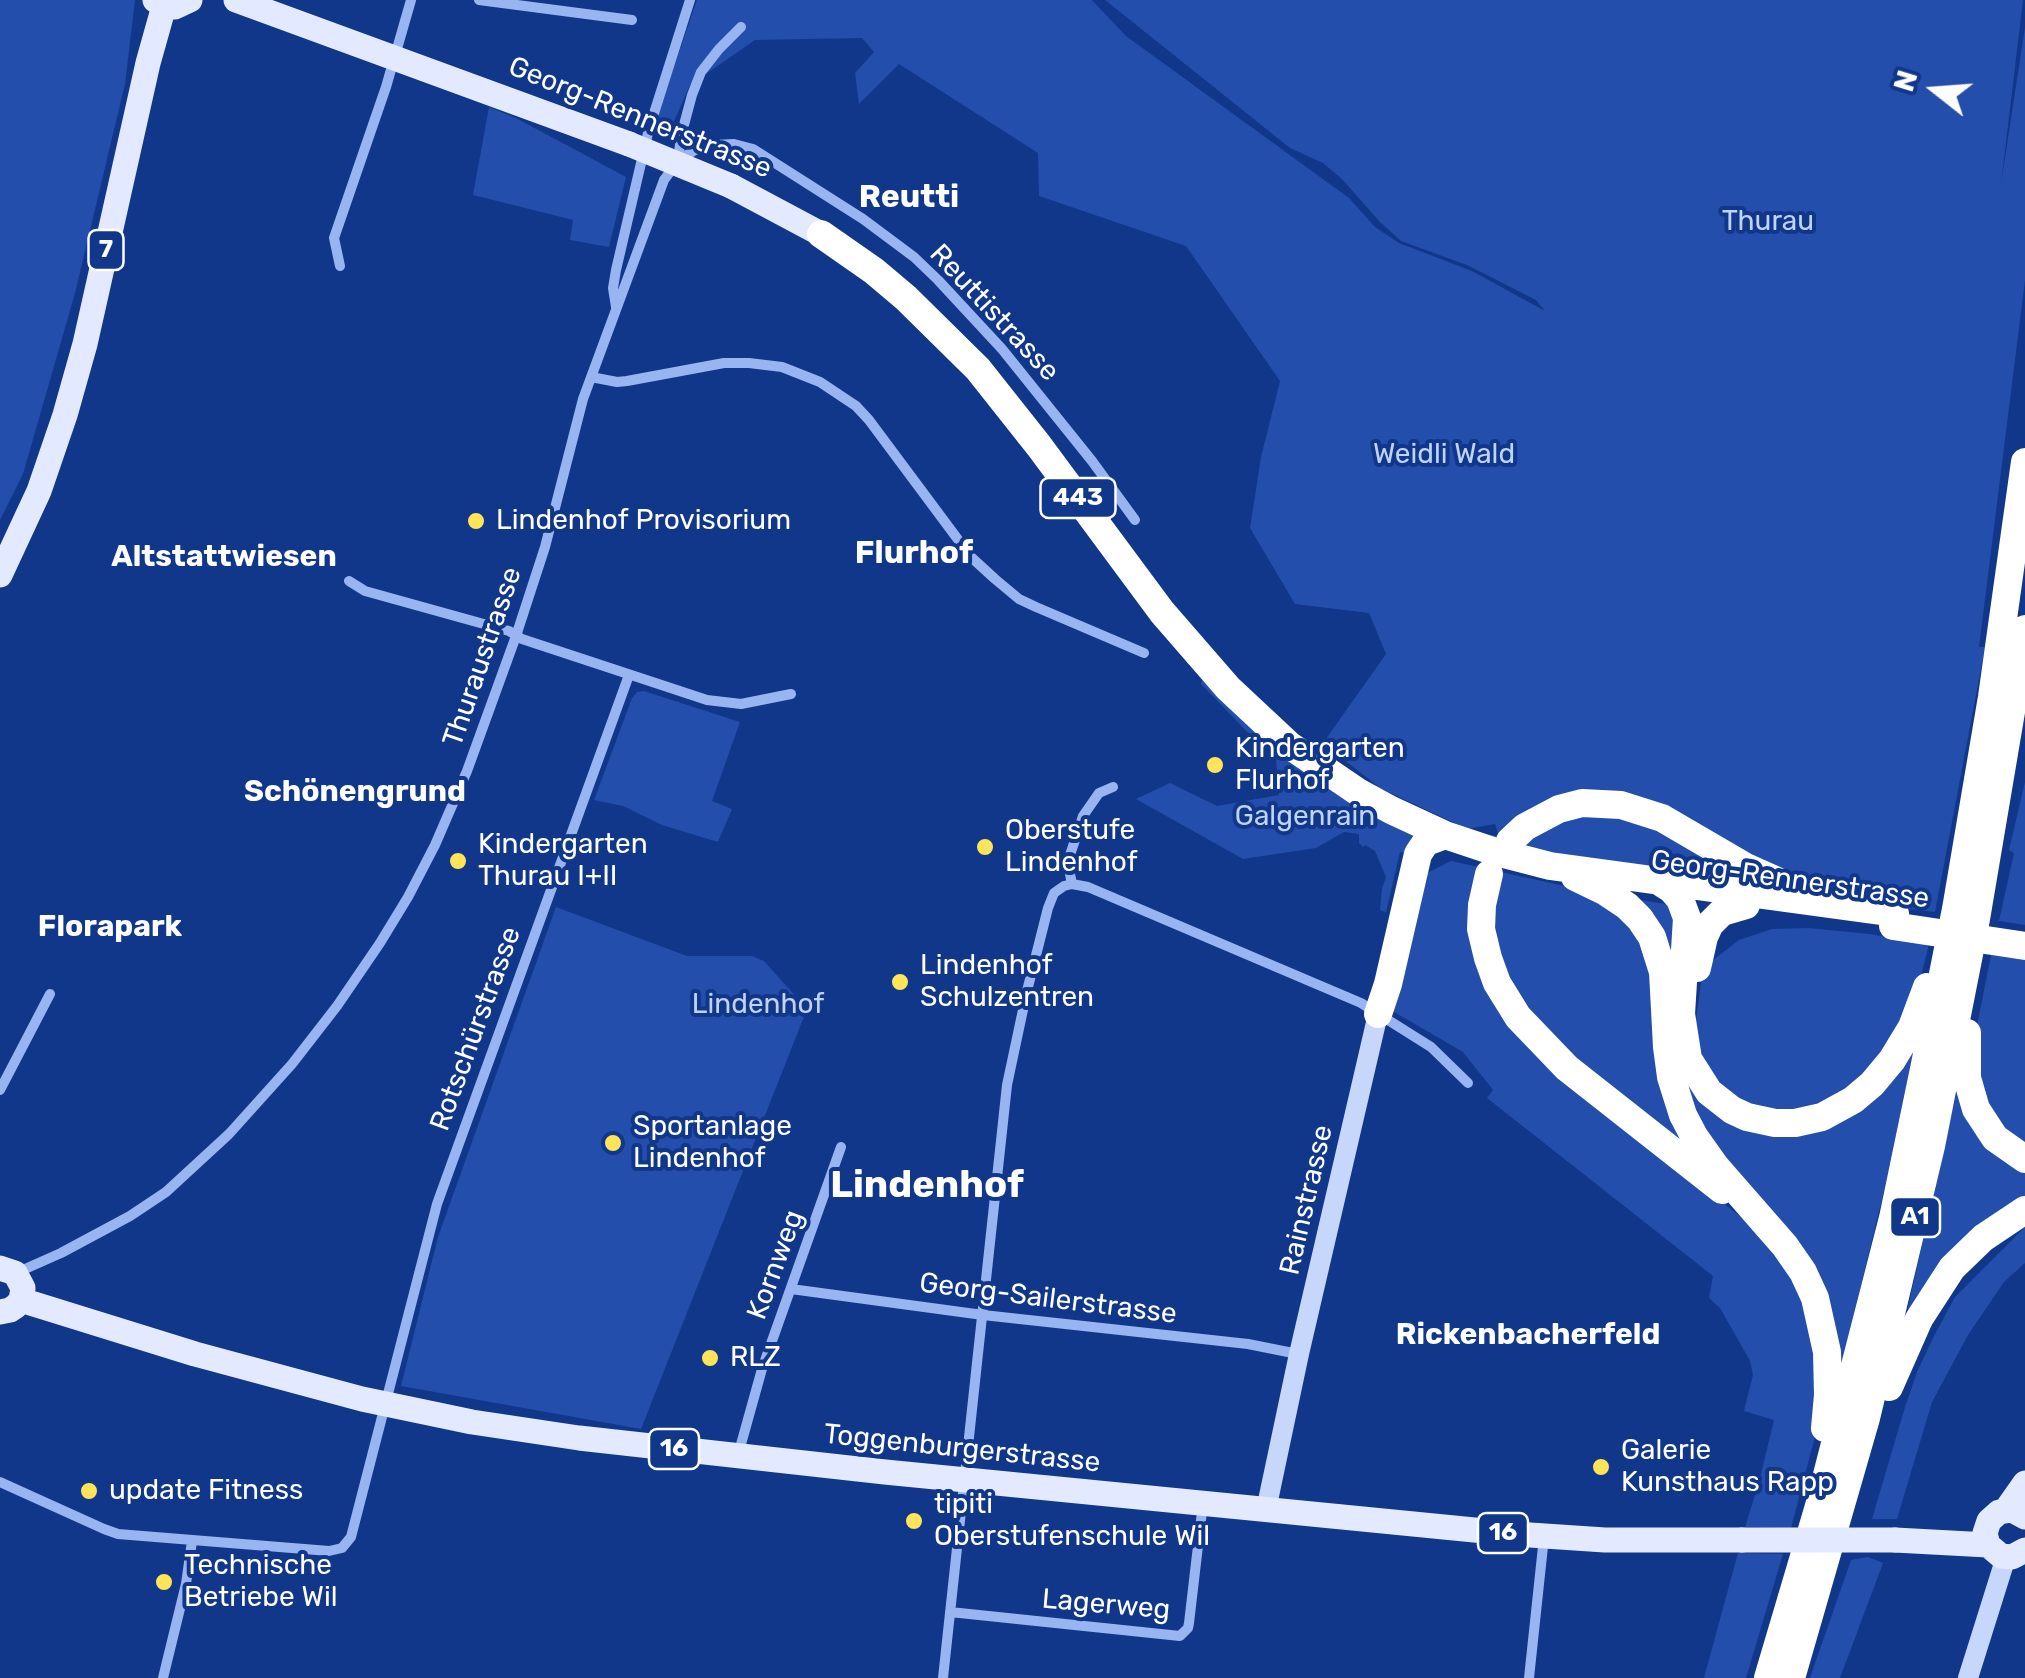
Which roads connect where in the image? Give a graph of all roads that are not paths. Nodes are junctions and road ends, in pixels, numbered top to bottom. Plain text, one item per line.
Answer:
1 (190, 0) edge
2 (236, 0) edge
3 (412, 0) edge
4 (480, 0) edge
5 (690, 0) edge
6 (160, 3) edge
7 (632, 20) dead end
8 (741, 27) dead end
9 (396, 58) junction
10 (678, 161) junction
11 (821, 234) joint
12 (340, 266) dead end
13 (616, 308) junction
14 (591, 377) junction
15 (2025, 462) edge
16 (1135, 520) dead end
17 (0, 576) edge
18 (349, 581) dead end
19 (2025, 629) edge
20 (516, 636) junction
21 (1144, 654) dead end
22 (629, 674) junction
23 (791, 694) dead end
24 (1113, 787) dead end
25 (1446, 835) junction
26 (1510, 840) dead end
27 (1489, 874) dead end
28 (1575, 877) junction
29 (1960, 882) junction
30 (1072, 884) junction
31 (1670, 890) junction
32 (1836, 904) junction
33 (1746, 905) junction
34 (1894, 919) junction
35 (1976, 919) junction
36 (2025, 933) edge
37 (2025, 946) edge
38 (50, 994) dead end
39 (1378, 1014) junction
40 (1684, 1030) junction
41 (1468, 1084) dead end
42 (0, 1090) edge
43 (841, 1147) dead end
44 (2025, 1158) edge
45 (2025, 1210) edge
46 (1766, 1226) junction
47 (8, 1270) edge
48 (791, 1289) junction
49 (10, 1306) edge
50 (983, 1315) junction
51 (1299, 1354) junction
52 (385, 1404) junction
53 (738, 1456) junction
54 (964, 1479) junction
55 (0, 1482) edge
56 (2025, 1483) edge
57 (1203, 1503) junction
58 (1266, 1510) junction
59 (1840, 1511) junction
60 (2006, 1533) edge
61 (1544, 1536) junction
62 (192, 1541) junction
63 (1793, 1596) junction
64 (950, 1612) junction
65 (163, 1678) edge
66 (943, 1678) edge
67 (1529, 1678) edge
68 (1768, 1678) edge
69 (1792, 1678) edge
70 (1968, 1678) edge

1 - 6 main road
2 - 9 main road, Georg-Rennerstrasse
3 - 9 street
4 - 7 street
5 - 13 street
6 - 17 main road, 7
8 - 10 street, Thuraustrasse
9 - 11 main road, Georg-Rennerstrasse / 443, bridge
9 - 12 street
10 - 13 street, Thuraustrasse
10 - 16 street, Reuttistrasse
11 - 25 highway, Georg-Rennerstrasse / 443
13 - 14 street, Thuraustrasse
14 - 20 street, Thuraustrasse
14 - 21 street
15 - 29 highway, A1
18 - 20 street
19 - 35 highway, A1
20 - 22 street
20 - 47 street, Thuraustrasse
22 - 23 street
22 - 52 street, Rotschürstrasse
24 - 30 street
25 - 28 highway, Georg-Rennerstrasse / 443
25 - 39 highway
26 - 32 highway
27 - 46 highway
28 - 31 highway, Georg-Rennerstrasse / 443
28 - 46 highway
29 - 40 highway
29 - 63 highway, A1
30 - 39 street
30 - 50 street
31 - 32 highway, Georg-Rennerstrasse / 443
31 - 33 highway, Georg-Rennerstrasse / 443
31 - 40 highway
32 - 34 highway, Georg-Rennerstrasse / 443
33 - 34 highway, Georg-Rennerstrasse / 443
33 - 40 highway
34 - 36 highway, Georg-Rennerstrasse / 443
34 - 37 highway, Georg-Rennerstrasse / 443, bridge
35 - 44 highway
35 - 59 highway, A1
38 - 42 street
39 - 41 street
39 - 51 street, Rainstrasse
43 - 48 street, Kornweg
45 - 59 highway
46 - 63 highway
47 - 49 main road, 16
48 - 50 street, Georg-Sailerstrasse
48 - 53 street, Kornweg
49 - 52 main road, Toggenburgerstrasse / 16
50 - 51 street, Georg-Sailerstrasse
50 - 54 street
51 - 58 street, Rainstrasse
52 - 53 main road, Toggenburgerstrasse / 16
52 - 62 street, Rotschürstrasse
53 - 54 main road, Toggenburgerstrasse / 16
54 - 57 main road, Toggenburgerstrasse / 16
54 - 64 street
55 - 62 street
56 - 60 main road
57 - 58 main road, Toggenburgerstrasse / 16
57 - 64 street, Lagerweg
58 - 61 main road, Toggenburgerstrasse / 16
59 - 69 highway, A1
60 - 61 main road, Toggenburgerstrasse / 16, bridge
60 - 70 street
61 - 67 street
62 - 65 street
63 - 68 highway, A1
64 - 66 street

